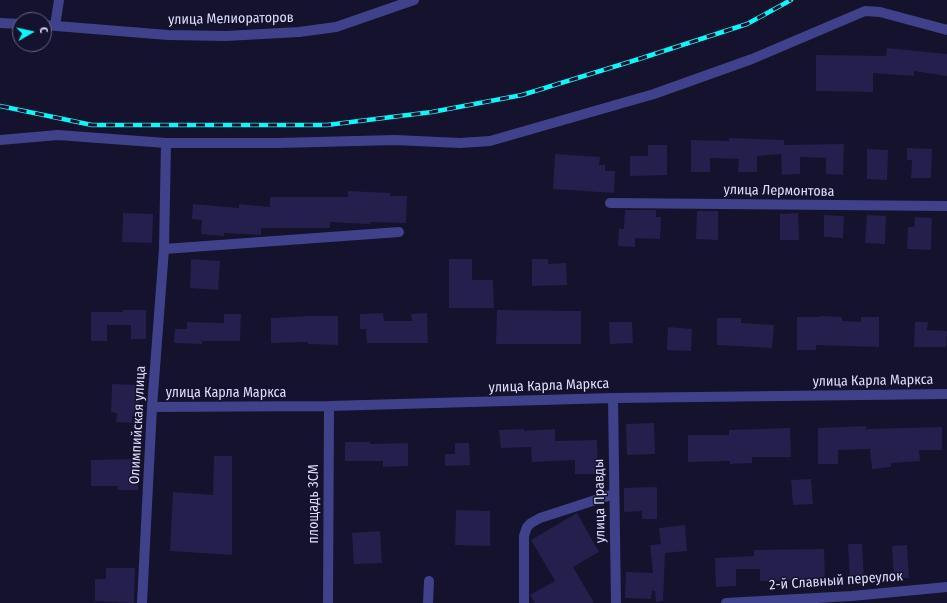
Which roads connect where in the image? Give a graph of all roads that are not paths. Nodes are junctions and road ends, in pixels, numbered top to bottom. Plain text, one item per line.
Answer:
1 (59, 0) edge
2 (414, 0) edge
3 (0, 23) edge
4 (12, 24) edge
5 (55, 26) joint
6 (947, 30) edge
7 (0, 140) edge
8 (166, 143) junction
9 (610, 203) dead end
10 (947, 206) edge
11 (399, 232) dead end
12 (164, 250) junction
13 (947, 394) edge
14 (613, 398) junction
15 (329, 406) junction
16 (152, 407) junction
17 (614, 494) junction
18 (429, 581) dead end
19 (947, 587) edge
20 (142, 603) edge
21 (328, 603) edge
22 (428, 603) edge
23 (524, 603) edge
24 (616, 603) edge
25 (726, 603) edge

1 - 5 street
2 - 5 street, улица Мелиораторов
3 - 4 street
6 - 8 street
7 - 8 street
8 - 12 street, Олимпийская улица
9 - 10 street, улица Лермонтова
11 - 12 street
12 - 16 street, Олимпийская улица
13 - 14 street, улица Карла Маркса
14 - 15 street, улица Карла Маркса
14 - 17 street, улица Правды
15 - 16 street, улица Карла Маркса
15 - 21 street, площадь ЗСМ
16 - 20 street, Олимпийская улица
17 - 23 street
17 - 24 street, улица Правды
18 - 22 street
19 - 25 street, 2-й Славный переулок

